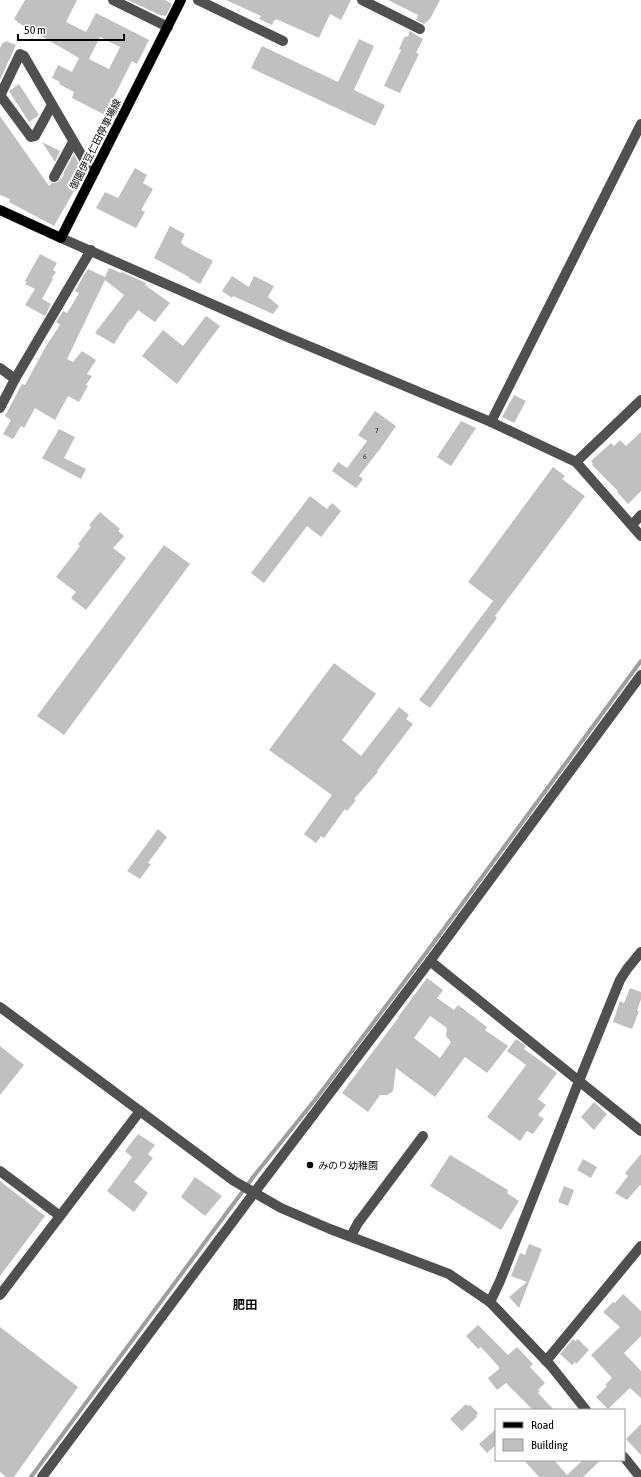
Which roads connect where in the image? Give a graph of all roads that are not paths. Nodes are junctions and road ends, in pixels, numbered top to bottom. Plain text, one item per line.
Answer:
1 (114, 0) edge
2 (181, 0) edge
3 (198, 0) edge
4 (362, 0) edge
5 (168, 27) junction
6 (420, 28) dead end
7 (283, 41) dead end
8 (0, 95) edge
9 (52, 105) junction
10 (641, 124) edge
11 (74, 142) junction
12 (95, 171) junction
13 (54, 177) dead end
14 (0, 210) edge
15 (61, 238) junction
16 (91, 250) junction
17 (0, 368) edge
18 (15, 379) junction
19 (641, 400) edge
20 (0, 408) edge
21 (491, 422) junction
22 (576, 462) junction
23 (641, 515) edge
24 (632, 525) junction
25 (641, 536) edge
26 (641, 675) edge
27 (641, 952) edge
28 (430, 961) junction
29 (0, 1007) edge
30 (578, 1081) junction
31 (140, 1111) junction
32 (641, 1130) edge
33 (424, 1136) dead end
34 (0, 1171) edge
35 (252, 1192) junction
36 (60, 1216) junction
37 (351, 1236) junction
38 (641, 1246) edge
39 (0, 1295) edge
40 (490, 1302) junction
41 (546, 1361) junction
42 (585, 1409) edge
43 (625, 1458) edge
44 (42, 1477) edge
45 (639, 1477) edge

1 - 5 street
2 - 5 main road, 御園伊豆仁田停車場線
3 - 7 street
4 - 6 street
5 - 12 main road, 御園伊豆仁田停車場線
8 - 9 street
8 - 9 street
9 - 11 street
10 - 21 street
11 - 12 street
11 - 13 street
12 - 15 main road, 御園伊豆仁田停車場線
14 - 15 main road
15 - 16 street
16 - 18 street
16 - 21 street
17 - 18 street
18 - 20 street
19 - 22 street
21 - 22 street
22 - 24 street
23 - 24 street
24 - 25 street
26 - 28 street
27 - 30 street
28 - 30 street
28 - 35 street
29 - 31 street
30 - 32 street
30 - 40 street
31 - 35 street
31 - 36 street
33 - 37 street
34 - 36 street
35 - 37 street
35 - 44 street
36 - 39 street
37 - 40 street
38 - 41 street
40 - 41 street
41 - 42 street
43 - 45 street

